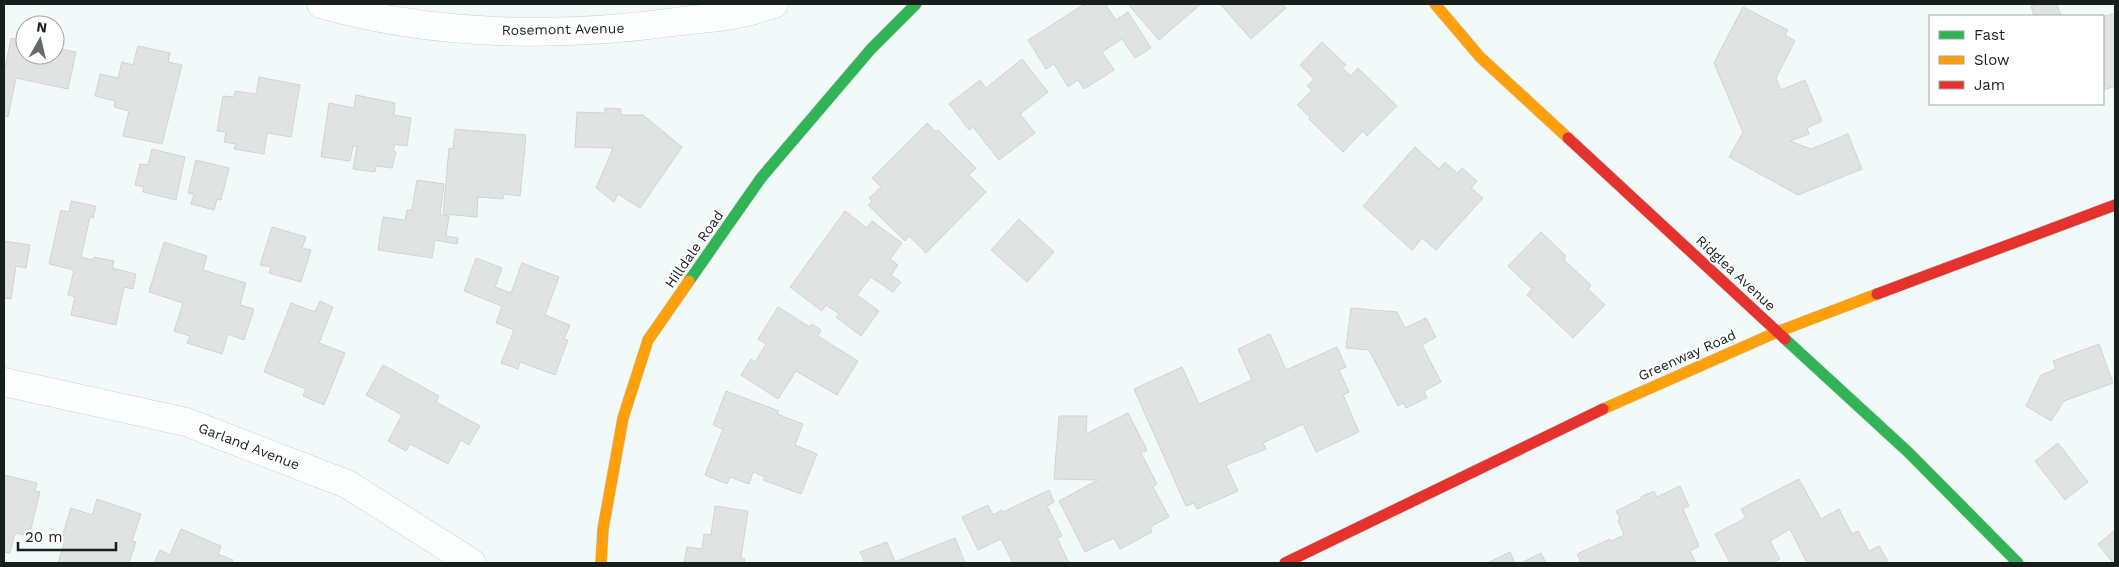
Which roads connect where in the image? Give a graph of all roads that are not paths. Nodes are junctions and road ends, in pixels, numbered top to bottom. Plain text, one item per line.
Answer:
1 (321, 4) edge
2 (774, 4) edge
3 (916, 4) edge
4 (1434, 4) edge
5 (2115, 205) edge
6 (1777, 332) junction
7 (4, 382) edge
8 (472, 563) edge
9 (601, 563) edge
10 (1285, 563) edge
11 (2018, 563) edge

1 - 2 street, Rosemont Avenue
3 - 9 street, Hilldale Road
4 - 6 street, Ridglea Avenue
5 - 6 street, Greenway Road
6 - 10 street, Greenway Road
6 - 11 street, Ridglea Avenue
7 - 8 street, Garland Avenue

